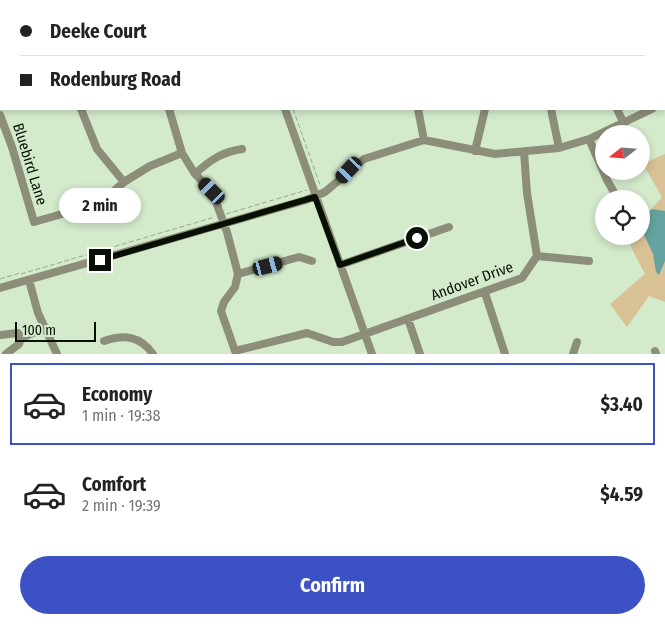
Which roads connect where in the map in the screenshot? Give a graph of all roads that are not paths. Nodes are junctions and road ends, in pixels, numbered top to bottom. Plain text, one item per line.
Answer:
1 (81, 110) edge
2 (169, 110) edge
3 (285, 110) edge
4 (418, 110) edge
5 (485, 110) edge
6 (551, 110) edge
7 (617, 110) edge
8 (650, 110) edge
9 (0, 115) edge
10 (624, 124) junction
11 (589, 139) junction
12 (424, 140) junction
13 (559, 148) junction
14 (242, 149) dead end
15 (475, 151) junction
16 (524, 152) junction
17 (182, 154) junction
18 (195, 174) junction
19 (124, 182) junction
20 (613, 190) edge
21 (315, 197) junction
22 (224, 223) junction
23 (449, 227) dead end
24 (537, 256) junction
25 (312, 261) dead end
26 (589, 261) dead end
27 (340, 265) junction
28 (238, 274) junction
29 (29, 280) junction
30 (0, 288) edge
31 (484, 293) junction
32 (408, 320) junction
33 (45, 328) junction
34 (364, 334) junction
35 (0, 335) edge
36 (21, 338) junction
37 (104, 341) dead end
38 (577, 342) dead end
39 (6, 354) edge
40 (57, 354) edge
41 (153, 354) edge
42 (372, 354) edge
43 (420, 354) edge
44 (505, 354) edge
45 (573, 354) edge

1 - 19 street
2 - 17 street
3 - 21 street
4 - 12 street
5 - 15 street
6 - 13 street
7 - 10 street
8 - 10 street
9 - 19 street, Bluebird Lane
10 - 11 street
11 - 13 street
11 - 20 street
12 - 15 street
12 - 21 street
13 - 16 street
14 - 18 street
15 - 16 street
16 - 24 street
17 - 18 street
17 - 19 street
18 - 22 street
21 - 22 street
21 - 27 street
22 - 28 street
22 - 29 street
23 - 27 street
24 - 26 street
24 - 31 street, Andover Drive
25 - 28 street
27 - 34 street
28 - 34 street, Andover Drive
29 - 30 street
29 - 33 street
31 - 32 street, Andover Drive
31 - 44 street
32 - 34 street, Andover Drive
32 - 43 street
33 - 36 street
33 - 40 street
34 - 42 street
35 - 36 street
36 - 39 street
37 - 41 street
38 - 45 street

